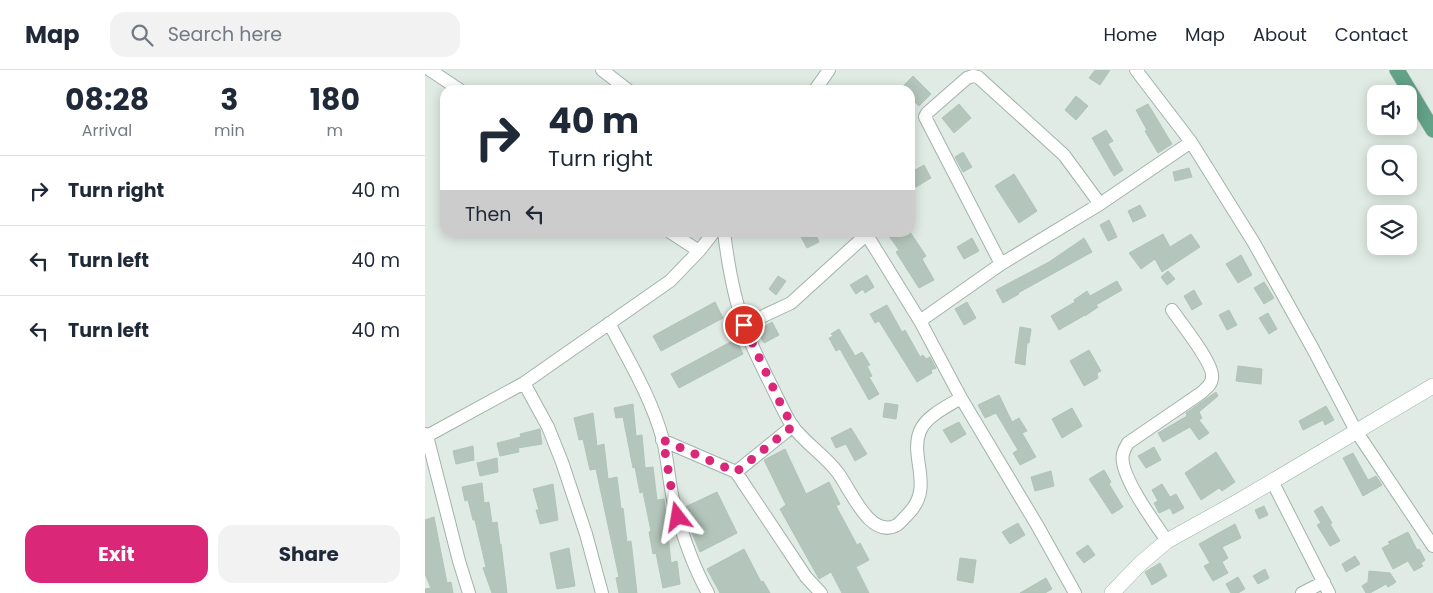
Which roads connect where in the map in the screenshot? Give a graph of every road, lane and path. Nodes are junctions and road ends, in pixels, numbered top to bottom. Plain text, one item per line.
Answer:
1 (430, 70) edge
2 (602, 70) edge
3 (829, 70) edge
4 (1136, 70) edge
5 (1397, 70) edge
6 (452, 85) edge
7 (622, 85) edge
8 (818, 85) edge
9 (1433, 130) edge
10 (1191, 142) junction
11 (1100, 204) junction
12 (677, 237) edge
13 (710, 237) edge
14 (725, 237) edge
15 (863, 237) edge
16 (868, 237) edge
17 (699, 252) junction
18 (1001, 264) junction
19 (1172, 310) dead end
20 (919, 321) junction
21 (609, 323) junction
22 (744, 325) junction
23 (524, 382) junction
24 (1433, 386) edge
25 (961, 398) junction
26 (793, 426) junction
27 (1355, 432) junction
28 (426, 436) edge
29 (663, 440) junction
30 (736, 472) junction
31 (1272, 481) junction
32 (1167, 541) junction
33 (1433, 546) edge
34 (1326, 588) edge
35 (469, 593) edge
36 (602, 593) edge
37 (708, 593) edge
38 (821, 593) edge
39 (1075, 593) edge
40 (1112, 593) edge
41 (1302, 593) edge

1 - 6 street
2 - 7 street
3 - 8 street
4 - 10 street
5 - 9 main road
10 - 11 street
10 - 27 street
11 - 18 street
11 - 18 street
12 - 17 street
13 - 17 street
14 - 22 street
15 - 22 street
16 - 20 street
17 - 21 street
18 - 20 street
19 - 32 street
20 - 25 street
21 - 23 street
21 - 29 street
22 - 26 street
23 - 28 street
23 - 36 street
24 - 27 street
25 - 26 street
25 - 39 street
26 - 30 street
27 - 31 street
27 - 33 street
28 - 35 street
29 - 30 street
29 - 37 street
30 - 38 street
31 - 32 street
31 - 34 street
32 - 40 street
34 - 41 street

